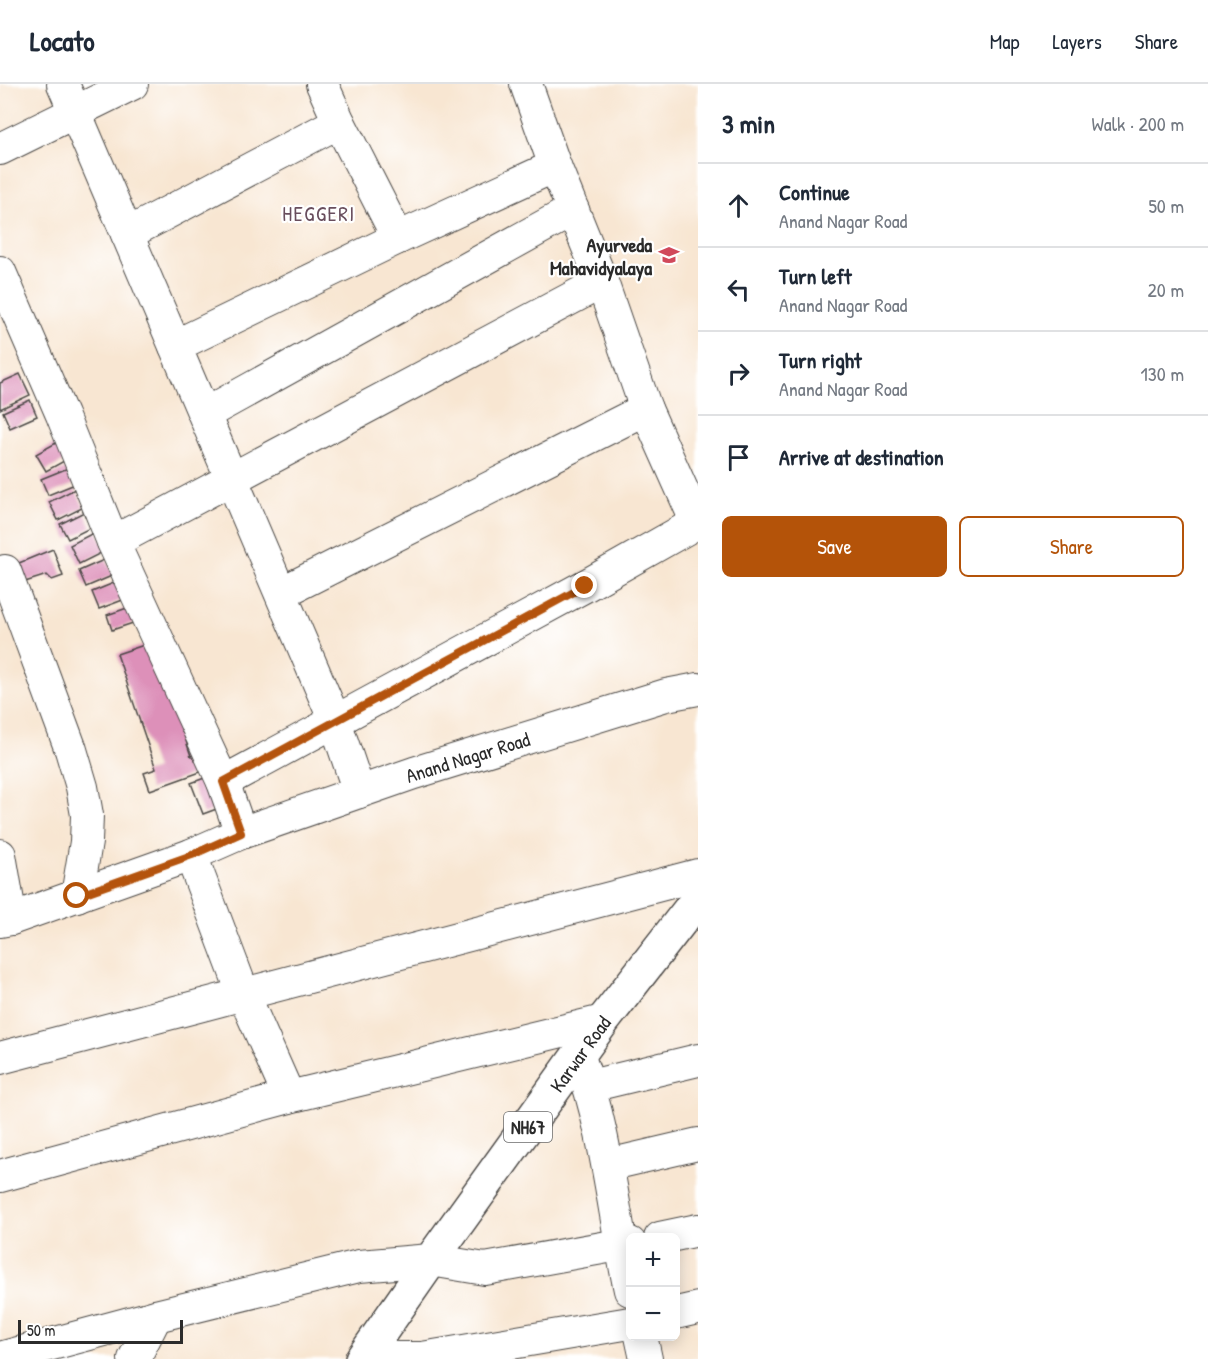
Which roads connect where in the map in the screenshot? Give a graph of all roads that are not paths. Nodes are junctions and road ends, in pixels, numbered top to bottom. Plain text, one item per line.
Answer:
1 (63, 84) edge
2 (132, 84) edge
3 (322, 84) edge
4 (526, 84) edge
5 (75, 113) junction
6 (339, 122) junction
7 (0, 149) edge
8 (555, 166) junction
9 (573, 210) junction
10 (127, 234) junction
11 (398, 238) junction
12 (0, 272) edge
13 (602, 282) junction
14 (175, 346) junction
15 (646, 409) junction
16 (205, 414) junction
17 (232, 479) junction
18 (697, 522) edge
19 (113, 542) junction
20 (5, 571) dead end
21 (281, 593) junction
22 (698, 689) edge
23 (335, 721) junction
24 (223, 782) junction
25 (359, 792) junction
26 (241, 833) junction
27 (0, 855) edge
28 (192, 855) junction
29 (698, 875) edge
30 (77, 896) junction
31 (698, 899) edge
32 (6, 920) edge
33 (243, 993) junction
34 (603, 1021) junction
35 (0, 1058) edge
36 (698, 1060) edge
37 (584, 1072) junction
38 (290, 1097) junction
39 (698, 1144) edge
40 (608, 1165) junction
41 (0, 1176) edge
42 (698, 1230) edge
43 (680, 1234) edge
44 (626, 1244) edge
45 (431, 1260) junction
46 (698, 1308) edge
47 (680, 1312) edge
48 (156, 1316) junction
49 (626, 1324) edge
50 (642, 1341) edge
51 (0, 1358) edge
52 (134, 1359) edge
53 (363, 1359) edge
54 (646, 1359) edge

1 - 5 street
2 - 5 street
3 - 6 street
4 - 8 street
5 - 7 street
5 - 10 street
6 - 10 street
6 - 11 street
8 - 9 street
8 - 11 street
9 - 13 street
9 - 16 street
10 - 14 street
11 - 14 street
12 - 19 street
13 - 15 street
13 - 17 street
14 - 16 street
15 - 18 street
15 - 21 street
16 - 17 street
17 - 19 street
17 - 21 street
18 - 23 street
19 - 24 street
20 - 30 street
21 - 23 street
22 - 25 street, Anand Nagar Road
23 - 24 street
23 - 25 street
24 - 26 street
25 - 26 street, Anand Nagar Road
26 - 28 street, Anand Nagar Road
27 - 32 street
28 - 30 street, Anand Nagar Road
28 - 33 street
29 - 33 street
30 - 32 street, Anand Nagar Road
31 - 34 highway, Karwar Road / NH67
33 - 35 street
33 - 38 street
34 - 37 highway, Karwar Road / NH67
34 - 38 street
36 - 37 street
37 - 40 street
37 - 45 highway, Karwar Road / NH67
38 - 41 street
39 - 40 street
40 - 44 street
42 - 43 street
44 - 45 street
45 - 48 street
45 - 53 highway, Karwar Road / NH67
46 - 47 street
48 - 51 street
48 - 52 street
49 - 53 street
50 - 54 street

